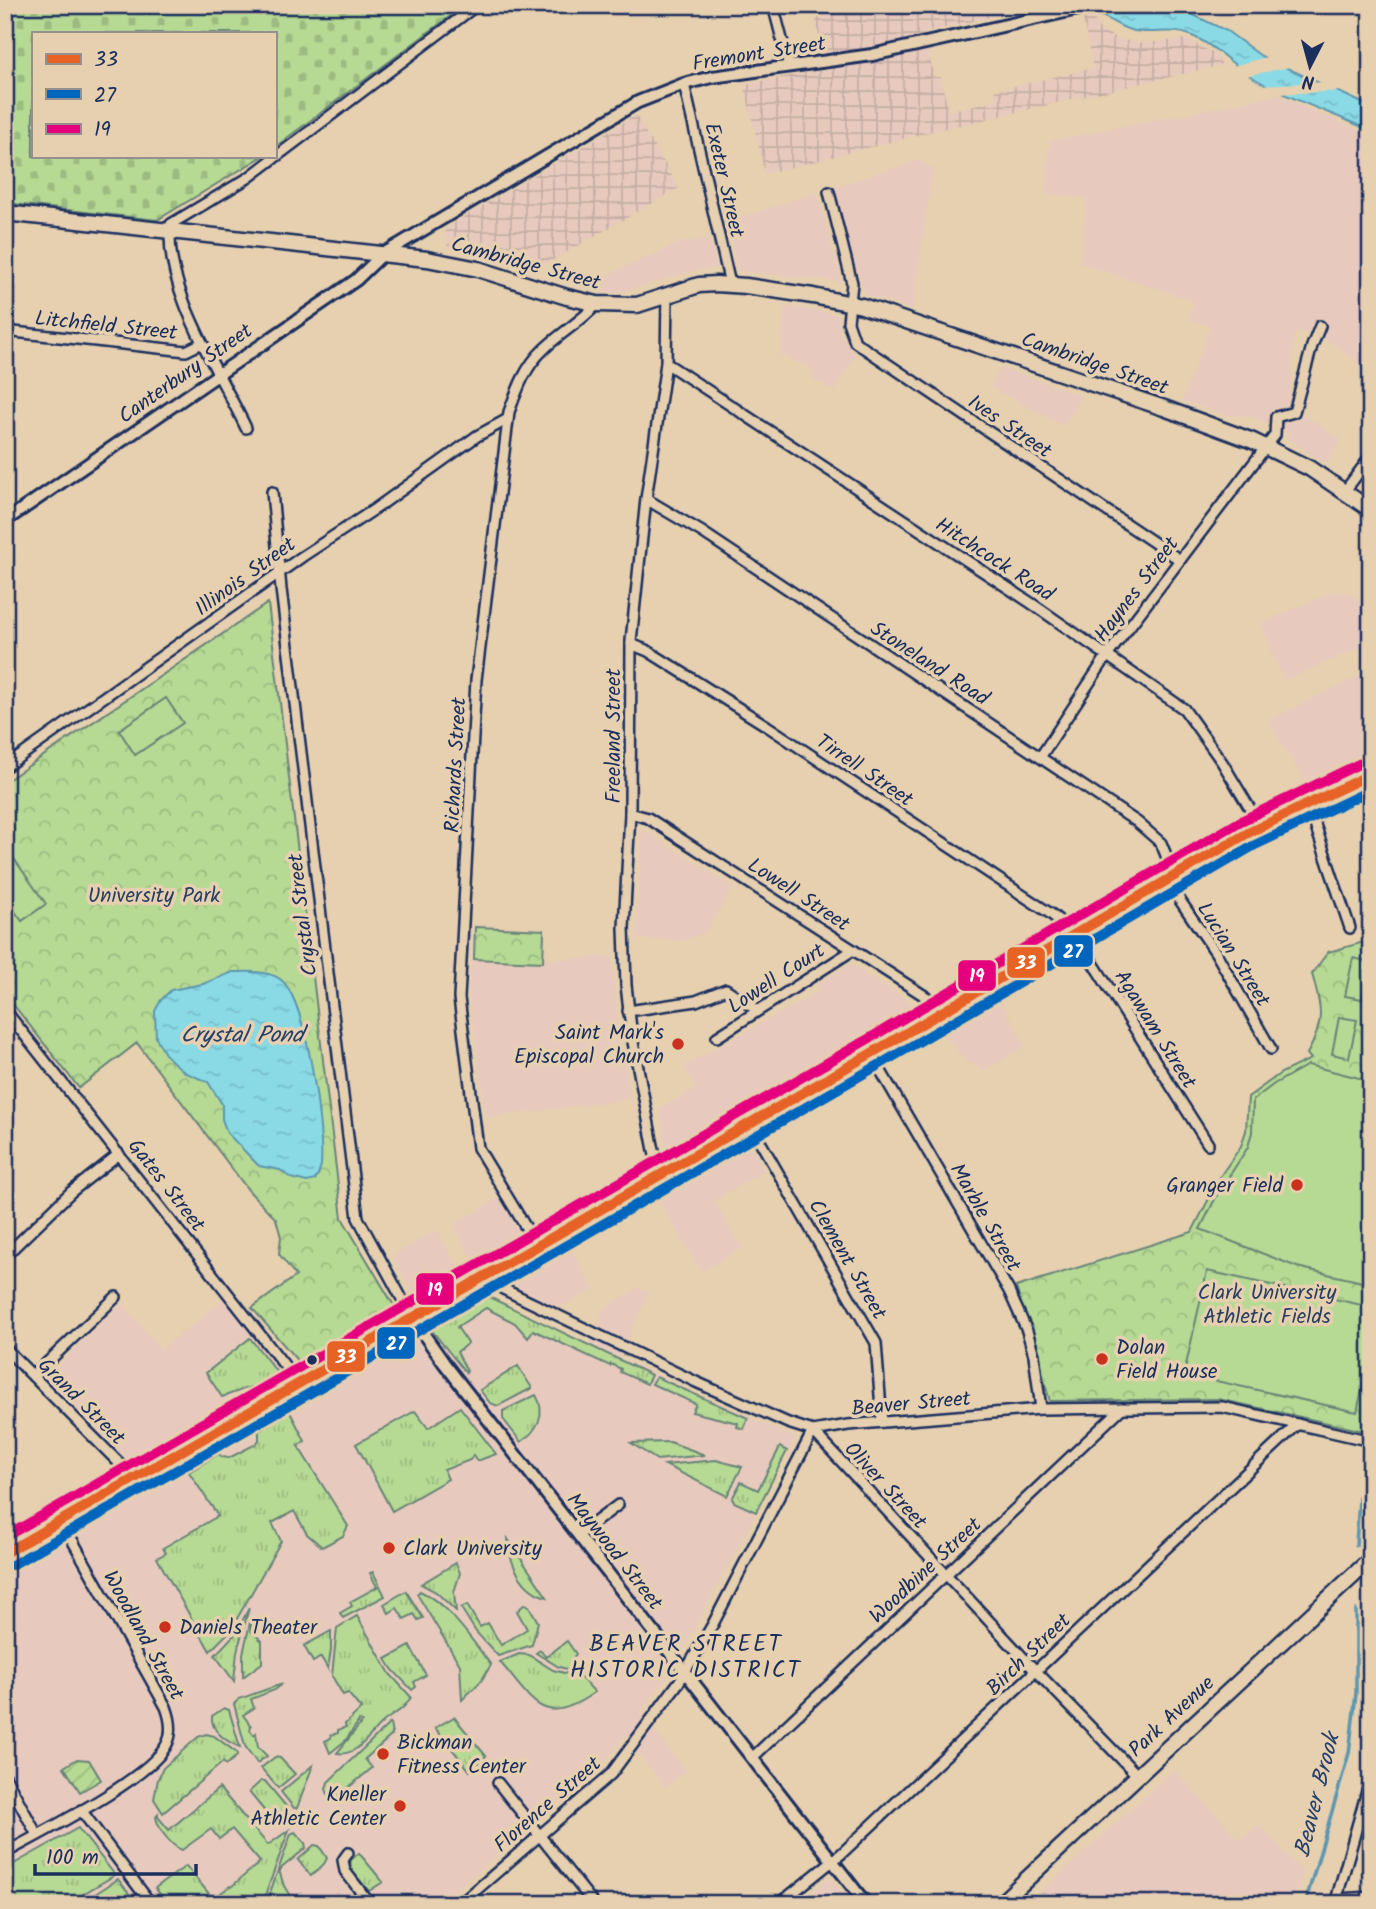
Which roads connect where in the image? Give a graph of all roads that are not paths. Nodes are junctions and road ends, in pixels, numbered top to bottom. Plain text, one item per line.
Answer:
1 (477, 5) edge
2 (773, 5) edge
3 (1090, 6) edge
4 (789, 66) junction
5 (684, 84) junction
6 (276, 157) edge
7 (274, 158) edge
8 (829, 192) dead end
9 (5, 213) edge
10 (170, 233) junction
11 (383, 254) junction
12 (730, 284) junction
13 (667, 295) junction
14 (849, 303) junction
15 (597, 304) junction
16 (1320, 326) dead end
17 (5, 331) edge
18 (202, 343) junction
19 (666, 363) junction
20 (218, 374) junction
21 (508, 419) junction
22 (246, 428) dead end
23 (1265, 446) junction
24 (1371, 456) edge
25 (1345, 491) junction
26 (272, 492) dead end
27 (646, 499) junction
28 (1371, 510) edge
29 (5, 521) edge
30 (1180, 560) junction
31 (279, 574) junction
32 (631, 644) junction
33 (1107, 656) junction
34 (1041, 756) junction
35 (5, 767) edge
36 (1371, 774) edge
37 (1308, 804) junction
38 (630, 813) junction
39 (1261, 827) junction
40 (1170, 878) junction
41 (1350, 928) dead end
42 (1074, 933) junction
43 (853, 950) junction
44 (945, 1009) junction
45 (5, 1010) edge
46 (757, 1010) junction
47 (628, 1011) junction
48 (717, 1037) dead end
49 (1270, 1049) dead end
50 (871, 1054) junction
51 (750, 1124) junction
52 (1208, 1144) dead end
53 (119, 1154) junction
54 (659, 1176) junction
55 (537, 1247) junction
56 (5, 1256) edge
57 (485, 1276) junction
58 (116, 1297) dead end
59 (413, 1319) junction
60 (5, 1348) edge
61 (33, 1376) junction
62 (299, 1384) junction
63 (1122, 1408) junction
64 (1041, 1409) junction
65 (882, 1422) junction
66 (1298, 1424) junction
67 (813, 1431) junction
68 (1371, 1441) edge
69 (134, 1478) junction
70 (618, 1505) dead end
71 (61, 1520) junction
72 (578, 1535) junction
73 (5, 1553) edge
74 (1371, 1559) edge
75 (946, 1574) junction
76 (1036, 1671) junction
77 (686, 1673) junction
78 (752, 1758) junction
79 (5, 1776) edge
80 (1138, 1776) junction
81 (1371, 1777) edge
82 (498, 1783) dead end
83 (81, 1810) junction
84 (540, 1834) junction
85 (37, 1835) junction
86 (5, 1853) edge
87 (348, 1853) dead end
88 (833, 1861) junction
89 (1371, 1897) edge
90 (1336, 1901) edge
91 (150, 1904) edge
92 (370, 1904) edge
93 (460, 1904) edge
94 (594, 1904) edge
95 (779, 1904) edge
96 (866, 1904) edge
97 (1000, 1904) edge

1 - 6 street
2 - 4 street
3 - 4 street, Fremont Street
4 - 5 street, Fremont Street
5 - 11 street, Fremont Street
5 - 12 street, Exeter Street
7 - 10 street
8 - 14 street, Ives Street
9 - 10 main road, Cambridge Street
10 - 11 main road, Cambridge Street
10 - 18 street
11 - 15 main road, Cambridge Street
11 - 20 street, Canterbury Street
12 - 13 main road, Cambridge Street
12 - 14 main road, Cambridge Street
13 - 15 main road, Cambridge Street
13 - 19 street, Freeland Street
14 - 23 main road, Cambridge Street
14 - 30 street, Ives Street
15 - 21 street, Richards Street
16 - 23 street, Haynes Street
17 - 18 street, Litchfield Street
18 - 20 street
19 - 27 street, Freeland Street
19 - 33 street, Hitchcock Road
20 - 22 street
20 - 29 street, Canterbury Street
21 - 31 street, Illinois Street
21 - 55 street, Richards Street
23 - 25 main road, Cambridge Street
23 - 30 street, Haynes Street
24 - 25 street
25 - 28 main road, Cambridge Street
26 - 31 street, Crystal Street
27 - 32 street, Freeland Street
27 - 34 street, Stoneland Road
30 - 33 street, Haynes Street
31 - 35 street, Illinois Street
31 - 59 street, Crystal Street
32 - 38 street, Freeland Street
32 - 42 street, Tirrell Street
33 - 34 street, Haynes Street
33 - 39 street, Hitchcock Road
34 - 40 street, Stoneland Road
36 - 37 main road
37 - 39 main road
37 - 41 street
38 - 43 street, Lowell Street
38 - 47 street, Freeland Street
39 - 40 main road
40 - 42 main road
40 - 49 street, Lucian Street
42 - 44 main road
42 - 52 street, Agawam Street
43 - 44 street, Lowell Street
43 - 46 street, Lowell Court
44 - 50 main road
45 - 53 street, Gates Street
46 - 47 street
46 - 48 street, Lowell Court
47 - 54 street, Freeland Street
50 - 51 main road
50 - 64 street, Marble Street
51 - 54 main road
51 - 65 street, Clement Street
53 - 56 street
53 - 62 street, Gates Street
54 - 55 main road
55 - 57 main road
57 - 59 main road
57 - 67 street, Beaver Street
58 - 61 street
59 - 62 main road
59 - 72 street, Maywood Street
60 - 61 street, Grand Street
61 - 69 street, Grand Street
62 - 69 main road
63 - 64 street, Beaver Street
63 - 66 street, Beaver Street
63 - 75 street, Woodbine Street
64 - 65 street, Beaver Street
65 - 67 street, Beaver Street
66 - 68 street, Beaver Street
66 - 76 street, Birch Street
67 - 75 street, Oliver Street
67 - 77 street, Florence Street
69 - 71 main road
70 - 72 street
71 - 73 main road
71 - 83 street, Woodland Street
72 - 77 street, Maywood Street
74 - 80 main road, Park Avenue
75 - 76 street, Oliver Street
75 - 78 street, Woodbine Street
76 - 80 street, Oliver Street
76 - 88 street, Birch Street
77 - 78 street, Maywood Street
77 - 84 street, Florence Street
78 - 88 street, Maywood Street
79 - 85 street
80 - 97 main road, Park Avenue
81 - 90 street
82 - 84 street
83 - 85 street, Woodland Street
83 - 91 street
84 - 93 street, Florence Street
84 - 94 street
85 - 86 street, Woodland Street
87 - 92 street
88 - 95 street, Birch Street
88 - 96 street, Maywood Street
89 - 90 street

